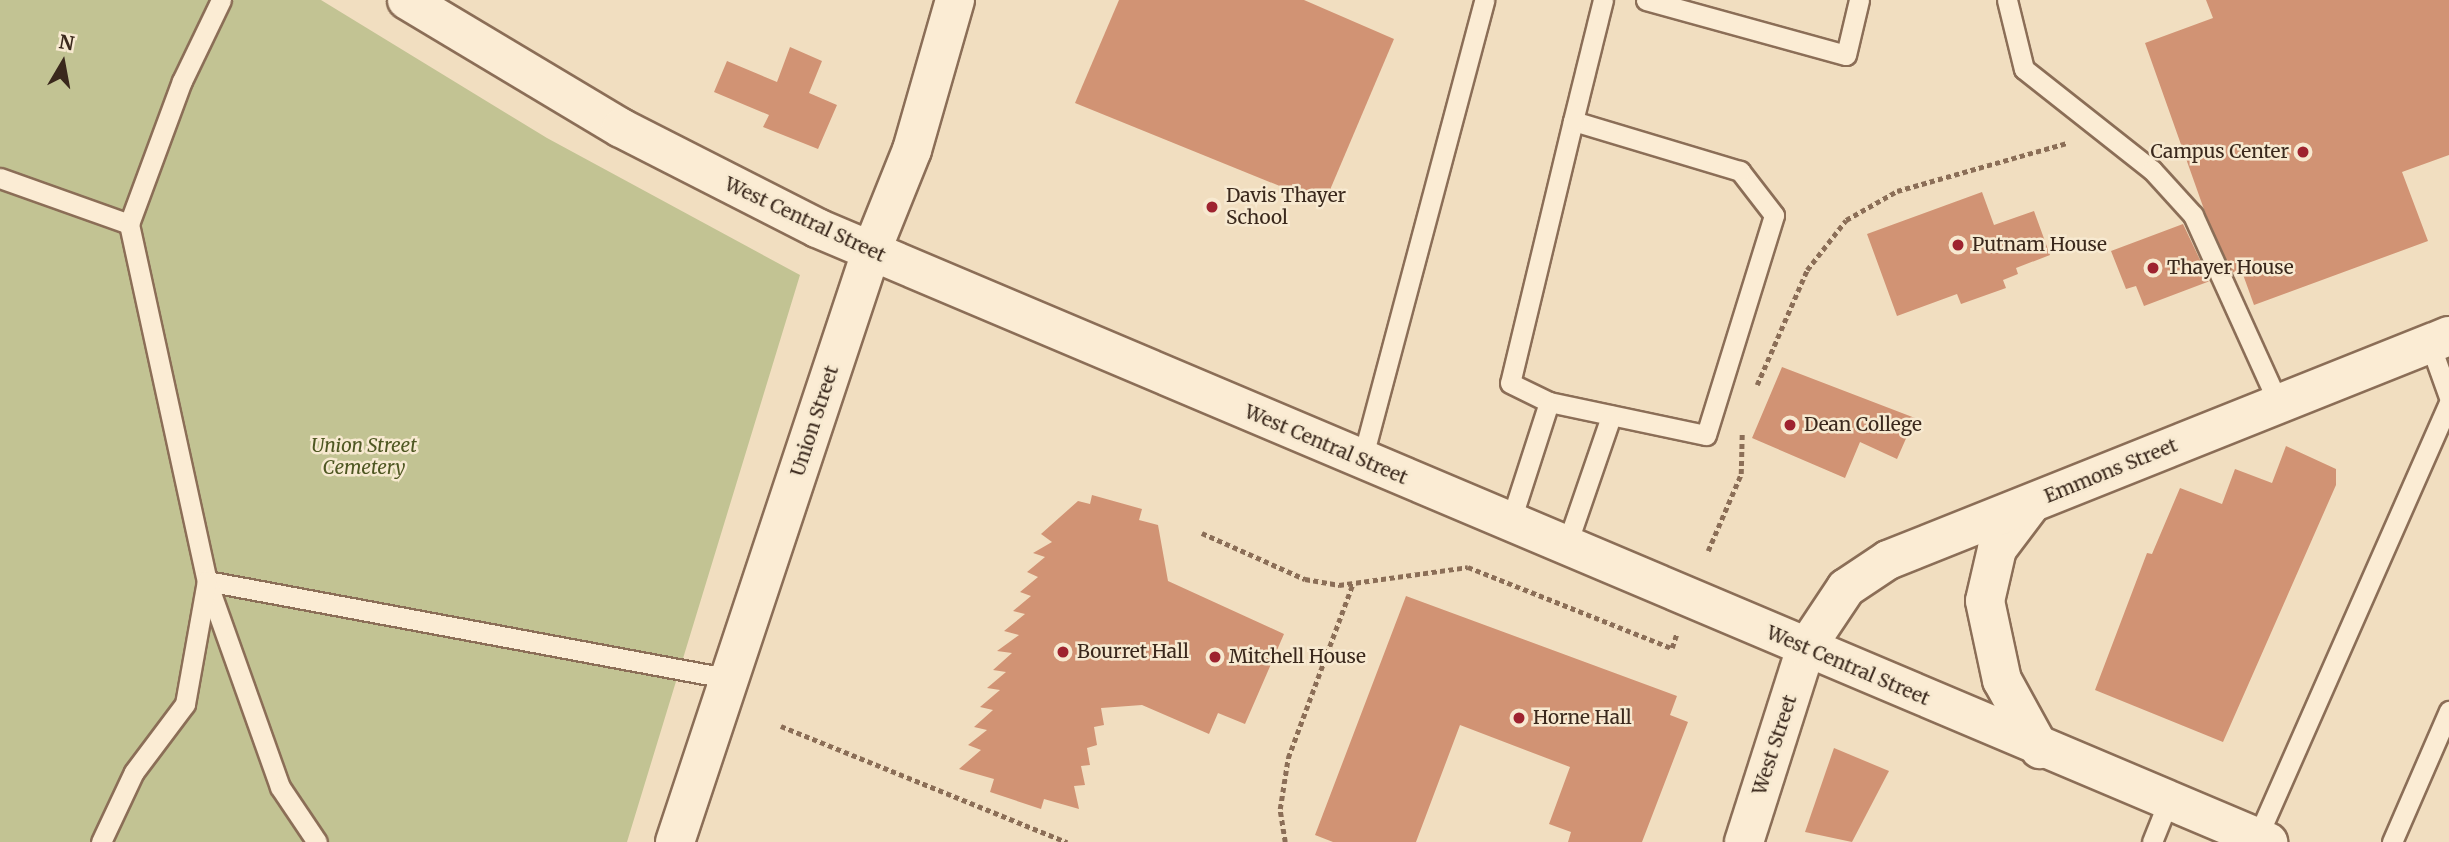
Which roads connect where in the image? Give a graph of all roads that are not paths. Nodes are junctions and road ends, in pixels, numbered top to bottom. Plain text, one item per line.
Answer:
1 (221, 0) edge
2 (407, 0) edge
3 (955, 0) edge
4 (1484, 0) edge
5 (1603, 0) edge
6 (1646, 0) edge
7 (1859, 0) edge
8 (2007, 0) edge
9 (1573, 121) junction
10 (0, 178) edge
11 (129, 224) junction
12 (871, 252) junction
13 (2440, 340) edge
14 (2449, 397) edge
15 (1549, 402) junction
16 (2449, 403) edge
17 (2279, 405) junction
18 (1611, 415) junction
19 (1362, 460) junction
20 (2033, 502) junction
21 (1510, 523) junction
22 (1566, 547) junction
23 (207, 582) junction
24 (1806, 648) junction
25 (732, 679) junction
26 (2449, 711) edge
27 (2040, 749) junction
28 (2168, 802) junction
29 (2263, 840) edge
30 (101, 842) edge
31 (317, 842) edge
32 (675, 842) edge
33 (1744, 842) edge
34 (2152, 842) edge
35 (2392, 842) edge

1 - 11 lane
2 - 12 main road, West Central Street
3 - 12 main road, Union Street
4 - 19 lane
5 - 9 lane
6 - 7 lane
8 - 17 lane
9 - 15 lane
9 - 18 lane
10 - 11 lane
11 - 23 lane
12 - 19 main road, West Central Street
12 - 25 main road, Union Street
13 - 14 lane
13 - 17 main road, Emmons Street
15 - 18 lane
15 - 21 lane
16 - 29 lane
17 - 20 main road, Emmons Street
18 - 22 lane
19 - 21 main road, West Central Street
20 - 24 main road, Emmons Street
20 - 27 main road
21 - 22 main road, West Central Street
22 - 24 main road, West Central Street
23 - 25 lane
23 - 30 lane
23 - 31 lane
24 - 27 main road, West Central Street
24 - 33 main road, West Street
25 - 32 main road, Union Street
26 - 35 lane
27 - 28 main road, West Central Street
28 - 29 main road, West Central Street
28 - 34 lane

